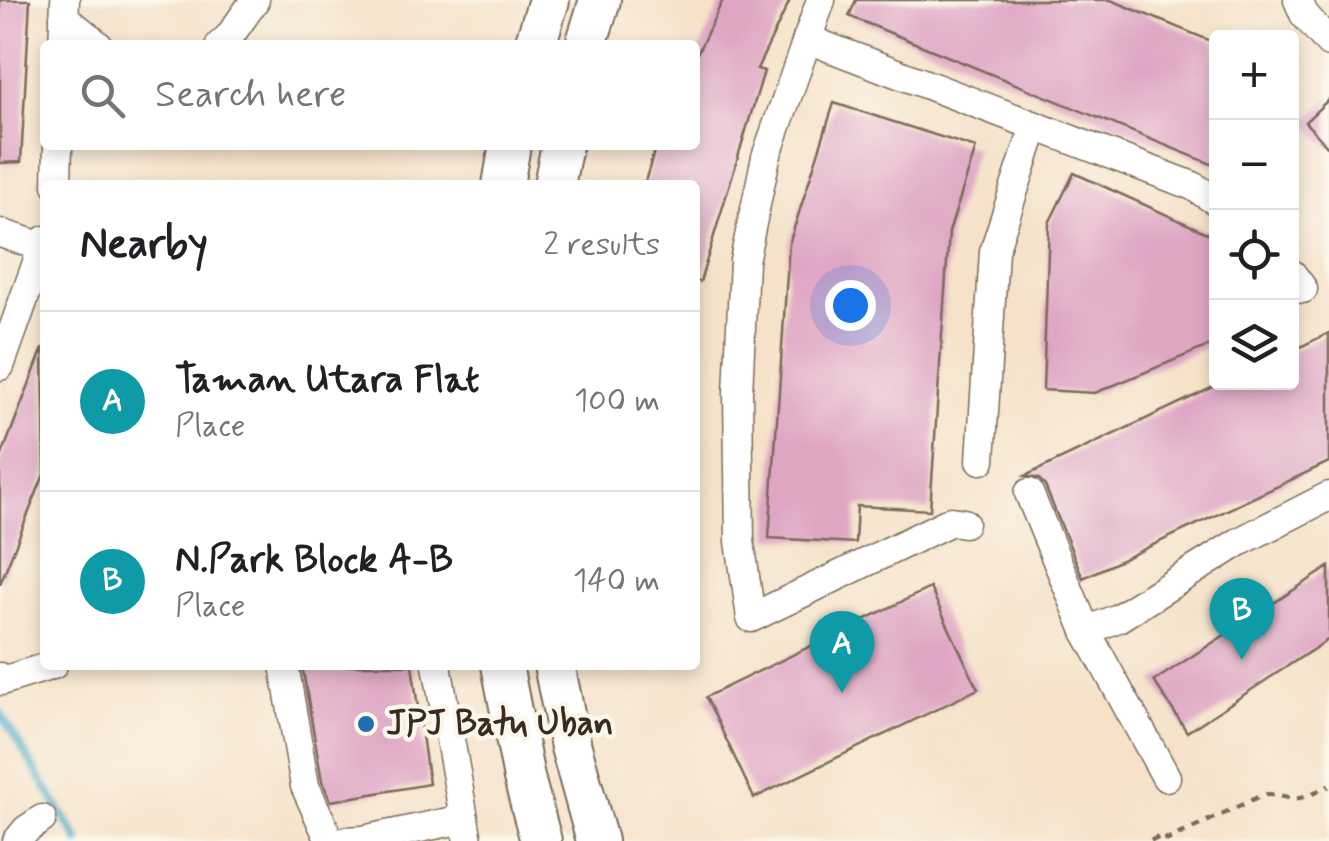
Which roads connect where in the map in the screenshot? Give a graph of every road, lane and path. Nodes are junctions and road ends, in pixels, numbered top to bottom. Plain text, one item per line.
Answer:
1 (256, 0) edge
2 (549, 0) edge
3 (600, 0) edge
4 (821, 0) edge
5 (1298, 0) edge
6 (64, 21) edge
7 (807, 39) junction
8 (91, 40) edge
9 (226, 40) edge
10 (537, 40) edge
11 (588, 40) edge
12 (1329, 43) edge
13 (1035, 126) junction
14 (58, 150) edge
15 (509, 150) edge
16 (561, 150) edge
17 (56, 180) edge
18 (504, 180) edge
19 (555, 180) edge
20 (1209, 196) edge
21 (0, 233) edge
22 (40, 243) edge
23 (40, 255) edge
24 (0, 366) edge
25 (981, 460) dead end
26 (1028, 494) dead end
27 (1329, 496) edge
28 (964, 524) dead end
29 (1086, 632) junction
30 (40, 669) edge
31 (285, 670) edge
32 (438, 670) edge
33 (503, 670) edge
34 (555, 670) edge
35 (0, 677) edge
36 (1166, 777) dead end
37 (1329, 786) edge
38 (42, 819) dead end
39 (465, 830) edge
40 (17, 841) edge
41 (330, 841) edge
42 (345, 841) edge
43 (541, 841) edge
44 (597, 841) edge
45 (1151, 841) edge

1 - 9 street
2 - 10 highway
3 - 11 highway
4 - 7 street
5 - 12 street
6 - 8 street
7 - 13 street
7 - 28 street
13 - 20 street
13 - 25 street
14 - 17 street
15 - 18 highway
16 - 19 highway
21 - 22 street
23 - 24 street
26 - 29 street
27 - 29 street
29 - 36 street
30 - 35 street
31 - 41 street
32 - 39 street
33 - 43 highway
34 - 44 highway
37 - 45 path
38 - 40 street
39 - 42 street

